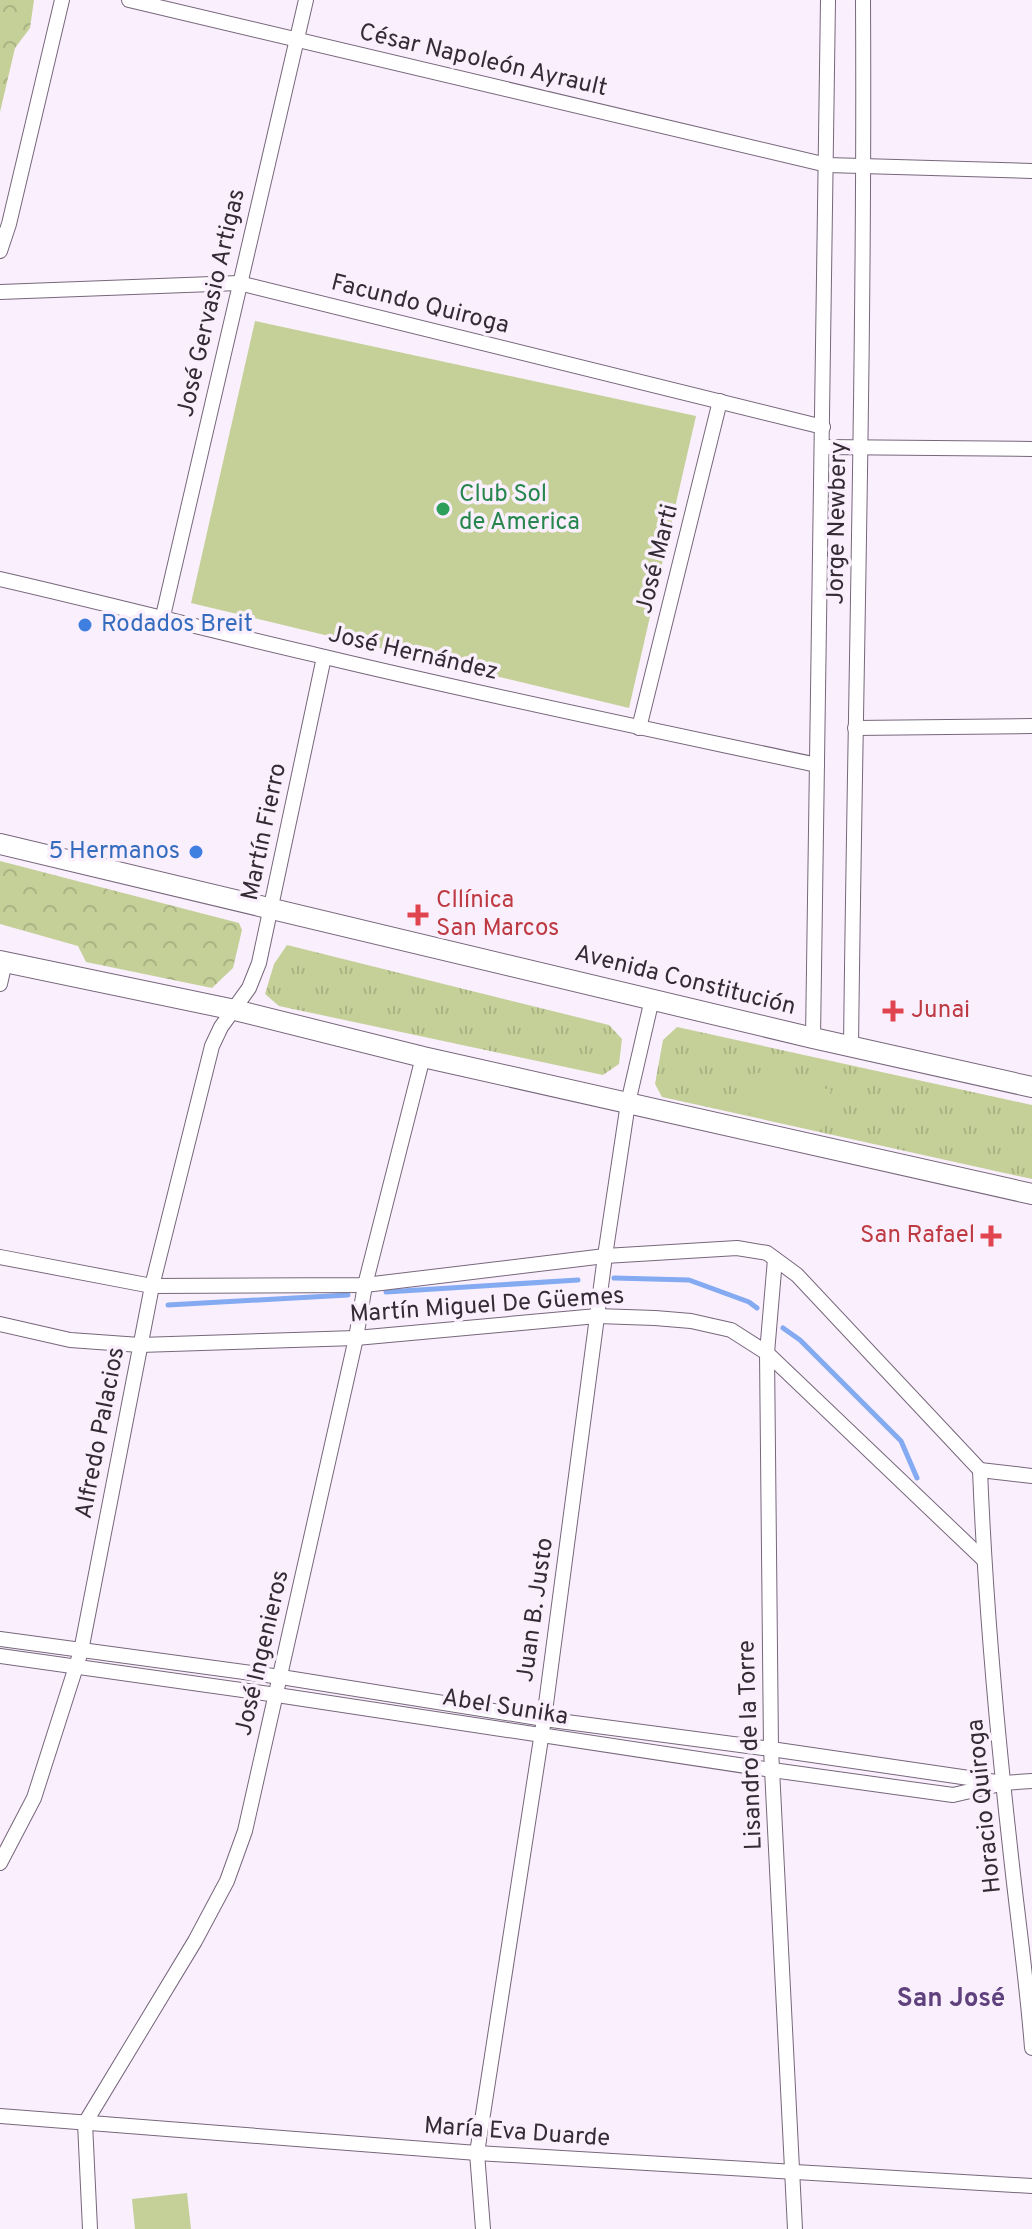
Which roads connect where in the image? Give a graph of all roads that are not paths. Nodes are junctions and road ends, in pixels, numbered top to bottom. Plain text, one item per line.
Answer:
1 (62, 0) edge
2 (129, 0) edge
3 (306, 0) edge
4 (828, 0) edge
5 (863, 0) edge
6 (296, 40) junction
7 (827, 165) junction
8 (864, 166) junction
9 (1032, 171) edge
10 (0, 251) edge
11 (239, 283) junction
12 (0, 292) edge
13 (720, 401) junction
14 (823, 427) junction
15 (822, 447) junction
16 (862, 447) junction
17 (1032, 449) edge
18 (0, 579) edge
19 (163, 616) junction
20 (324, 657) junction
21 (1032, 726) edge
22 (639, 728) junction
23 (855, 728) junction
24 (817, 765) junction
25 (0, 844) edge
26 (272, 908) junction
27 (2, 961) edge
28 (0, 984) edge
29 (652, 999) junction
30 (235, 1010) junction
31 (813, 1038) junction
32 (851, 1047) junction
33 (423, 1057) junction
34 (1032, 1087) edge
35 (628, 1103) junction
36 (1032, 1194) edge
37 (605, 1256) junction
38 (0, 1257) edge
39 (775, 1259) junction
40 (365, 1285) junction
41 (152, 1286) junction
42 (597, 1316) junction
43 (0, 1324) edge
44 (356, 1338) junction
45 (140, 1345) junction
46 (767, 1353) junction
47 (980, 1470) junction
48 (1032, 1476) edge
49 (984, 1560) junction
50 (0, 1639) edge
51 (81, 1651) junction
52 (0, 1656) edge
53 (76, 1667) junction
54 (281, 1677) junction
55 (277, 1695) junction
56 (544, 1719) junction
57 (542, 1736) junction
58 (771, 1749) junction
59 (772, 1770) junction
60 (1032, 1781) edge
61 (1003, 1783) junction
62 (0, 1863) edge
63 (1030, 1995) edge
64 (1032, 2048) edge
65 (0, 2116) edge
66 (85, 2123) junction
67 (477, 2153) junction
68 (792, 2172) junction
69 (1032, 2186) edge
70 (90, 2229) edge
71 (483, 2229) edge
72 (795, 2229) edge

1 - 10 street
2 - 6 street, César Napoleón Ayrault
3 - 6 street, José Gervasio Artigas
4 - 7 street, Jorge Newbery
5 - 8 street, Jorge Newbery
6 - 7 street, César Napoleón Ayrault
6 - 11 street, José Gervasio Artigas
7 - 8 street, César Napoleón Ayrault
7 - 14 street, Jorge Newbery
8 - 9 street, César Napoleón Ayrault
8 - 16 street, Jorge Newbery
11 - 12 street, Facundo Quiroga
11 - 13 street, Facundo Quiroga
11 - 19 street, José Gervasio Artigas
13 - 14 street, Facundo Quiroga
13 - 22 street, José Marti
14 - 15 street, Jorge Newbery
15 - 16 street
15 - 24 street, Jorge Newbery
16 - 17 street
16 - 23 street, Jorge Newbery
18 - 19 street, José Hernández
19 - 20 street, José Hernández
20 - 22 street, José Hernández
20 - 26 street, Martín Fierro
21 - 23 street
22 - 24 street, José Hernández
23 - 32 street, Jorge Newbery
24 - 31 street, Jorge Newbery
25 - 26 main road, Avenida Constitución
26 - 29 main road, Avenida Constitución
26 - 30 street, Martín Fierro
27 - 28 street
27 - 30 main road
29 - 31 main road, Avenida Constitución
29 - 35 street, Juan B. Justo
30 - 33 main road
30 - 41 street, Alfredo Palacios
31 - 32 main road, Avenida Constitución
32 - 34 main road, Avenida Constitución
33 - 35 main road
33 - 40 street, José Ingenieros
35 - 36 main road
35 - 37 street, Juan B. Justo
37 - 39 street, Martín Miguel De Güemes
37 - 40 street, Martín Miguel De Güemes
37 - 42 street, Juan B. Justo
38 - 41 street, Martín Miguel De Güemes
39 - 46 street, Lisandro de la Torre
39 - 47 street, Martín Miguel De Güemes
40 - 41 street, Martín Miguel De Güemes
40 - 44 street, José Ingenieros
41 - 45 street, Alfredo Palacios
42 - 44 street, Martín Miguel De Güemes
42 - 46 street, Martín Miguel De Güemes
42 - 56 street, Juan B. Justo
43 - 45 street, Martín Miguel De Güemes
44 - 45 street, Martín Miguel De Güemes
44 - 54 street, José Ingenieros
45 - 51 street, Alfredo Palacios
46 - 49 street, Martín Miguel De Güemes
46 - 58 street, Lisandro de la Torre
47 - 48 street
47 - 49 street, Horacio Quiroga
49 - 61 street, Horacio Quiroga
50 - 51 street, Abel Sunika
51 - 53 street, Alfredo Palacios
51 - 54 street, Abel Sunika
52 - 53 street, Abel Sunika
53 - 55 street, Abel Sunika
53 - 62 street, Alfredo Palacios
54 - 55 street, José Ingenieros
54 - 56 street, Abel Sunika
55 - 57 street, Abel Sunika
55 - 66 street, José Ingenieros
56 - 57 street, Juan B. Justo
56 - 58 street, Abel Sunika
57 - 59 street, Abel Sunika
57 - 67 street, Juan B. Justo
58 - 59 street, Lisandro de la Torre
58 - 61 street, Abel Sunika
59 - 61 street, Abel Sunika
59 - 68 street, Lisandro de la Torre
60 - 61 street, Abel Sunika
61 - 63 street, Horacio Quiroga
63 - 64 street, Horacio Quiroga
65 - 66 street, María Eva Duarde
66 - 67 street, María Eva Duarde
66 - 70 street
67 - 68 street, María Eva Duarde
67 - 71 street, Juan B. Justo
68 - 69 street, María Eva Duarde
68 - 72 street, Lisandro de la Torre

